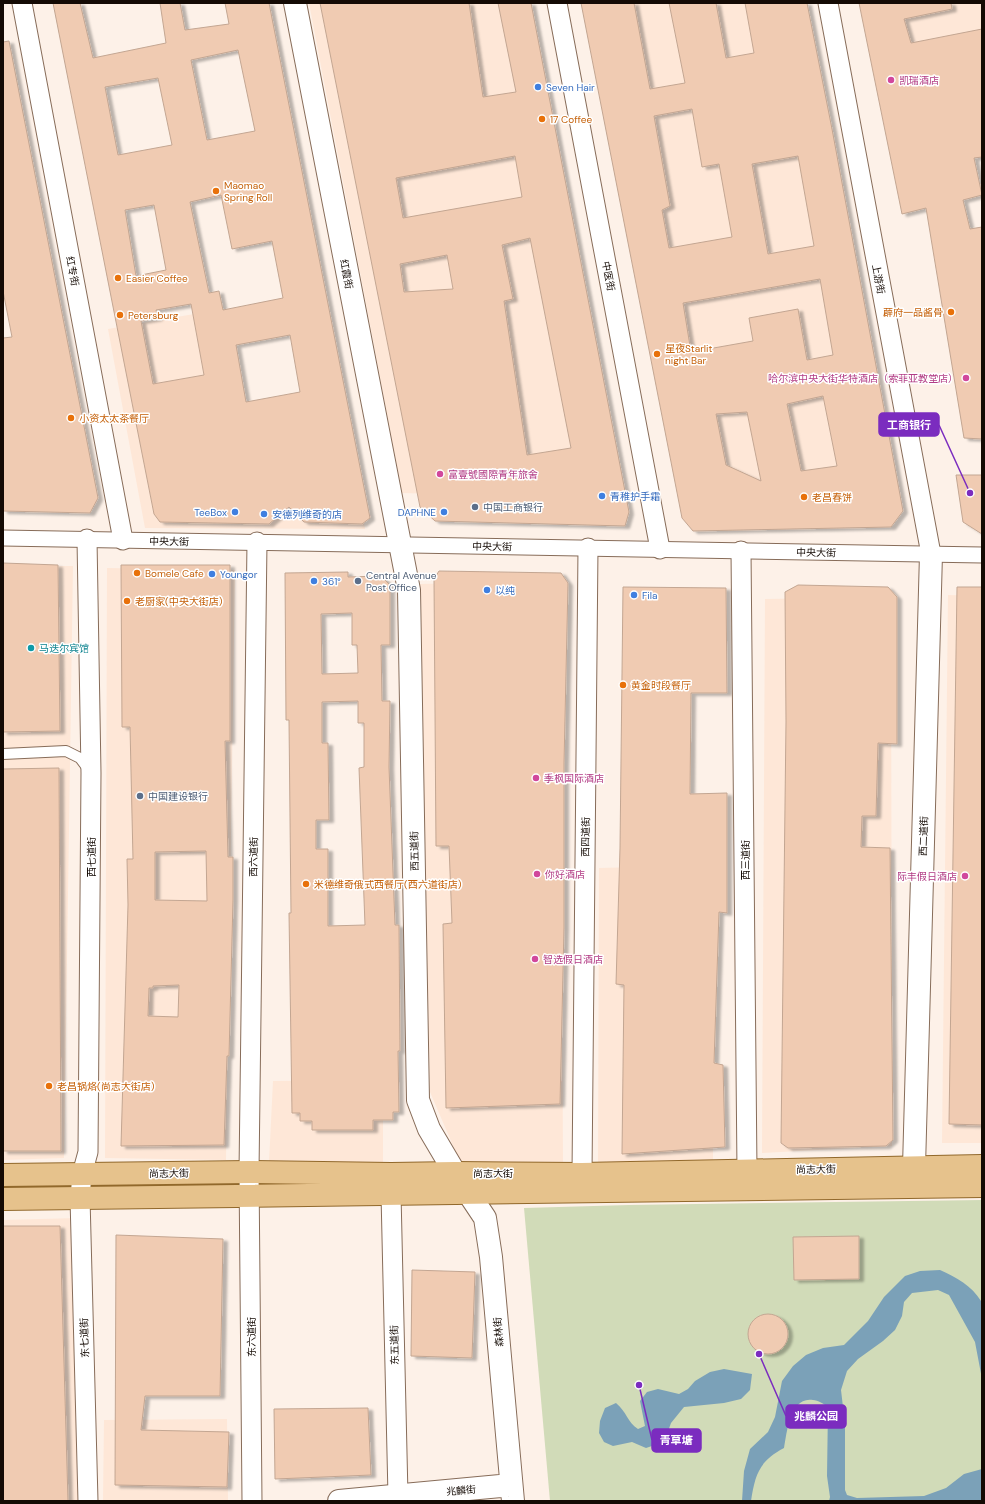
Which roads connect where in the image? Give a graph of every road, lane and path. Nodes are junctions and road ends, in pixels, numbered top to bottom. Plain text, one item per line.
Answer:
1 (22, 3) edge
2 (295, 3) edge
3 (557, 3) edge
4 (828, 3) edge
5 (3, 538) edge
6 (87, 539) junction
7 (123, 540) junction
8 (257, 542) junction
9 (400, 545) junction
10 (588, 548) junction
11 (660, 549) junction
12 (741, 551) junction
13 (931, 554) junction
14 (982, 555) edge
15 (3, 754) edge
16 (91, 774) junction
17 (982, 1166) edge
18 (914, 1167) junction
19 (747, 1170) junction
20 (249, 1172) junction
21 (455, 1172) junction
22 (82, 1174) junction
23 (582, 1174) junction
24 (3, 1175) edge
25 (982, 1186) edge
26 (469, 1192) junction
27 (391, 1194) junction
28 (250, 1196) junction
29 (80, 1198) junction
30 (3, 1199) edge
31 (512, 1493) edge
32 (398, 1496) junction
33 (88, 1501) edge
34 (252, 1501) edge
35 (339, 1501) edge

1 - 7 street, 红专街
2 - 9 main road, 红霞街
3 - 11 street, 中医街
4 - 13 street, 上游街
5 - 6 street, 中央大街
6 - 7 street, 中央大街
6 - 16 street, 西七道街
7 - 8 street, 中央大街
8 - 9 street, 中央大街
8 - 20 street, 西六道街
9 - 10 street, 中央大街
9 - 21 main road, 西五道街
10 - 11 street, 中央大街
10 - 23 street, 西四道街
11 - 12 street, 中央大街
12 - 13 street, 中央大街
12 - 19 street, 西三道街
13 - 14 street, 中央大街
13 - 18 main road, 西二道街
15 - 16 lane
16 - 22 street, 西七道街
17 - 18 main road, 尚志大街
18 - 19 main road, 尚志大街
19 - 23 main road, 尚志大街
20 - 21 main road, 尚志大街
20 - 22 main road, 尚志大街
20 - 28 street, 东六道街
21 - 23 main road, 尚志大街
21 - 26 main road, 森林街
22 - 24 main road, 尚志大街
22 - 29 street, 东七道街
25 - 26 main road, 尚志大街
26 - 27 main road, 尚志大街
26 - 31 main road, 森林街
27 - 28 main road, 尚志大街
27 - 32 street, 东五道街
28 - 29 main road, 尚志大街
28 - 34 street, 东六道街
29 - 30 main road, 尚志大街
29 - 33 street, 东七道街
31 - 32 main road, 兆麟街
32 - 35 main road, 兆麟街

